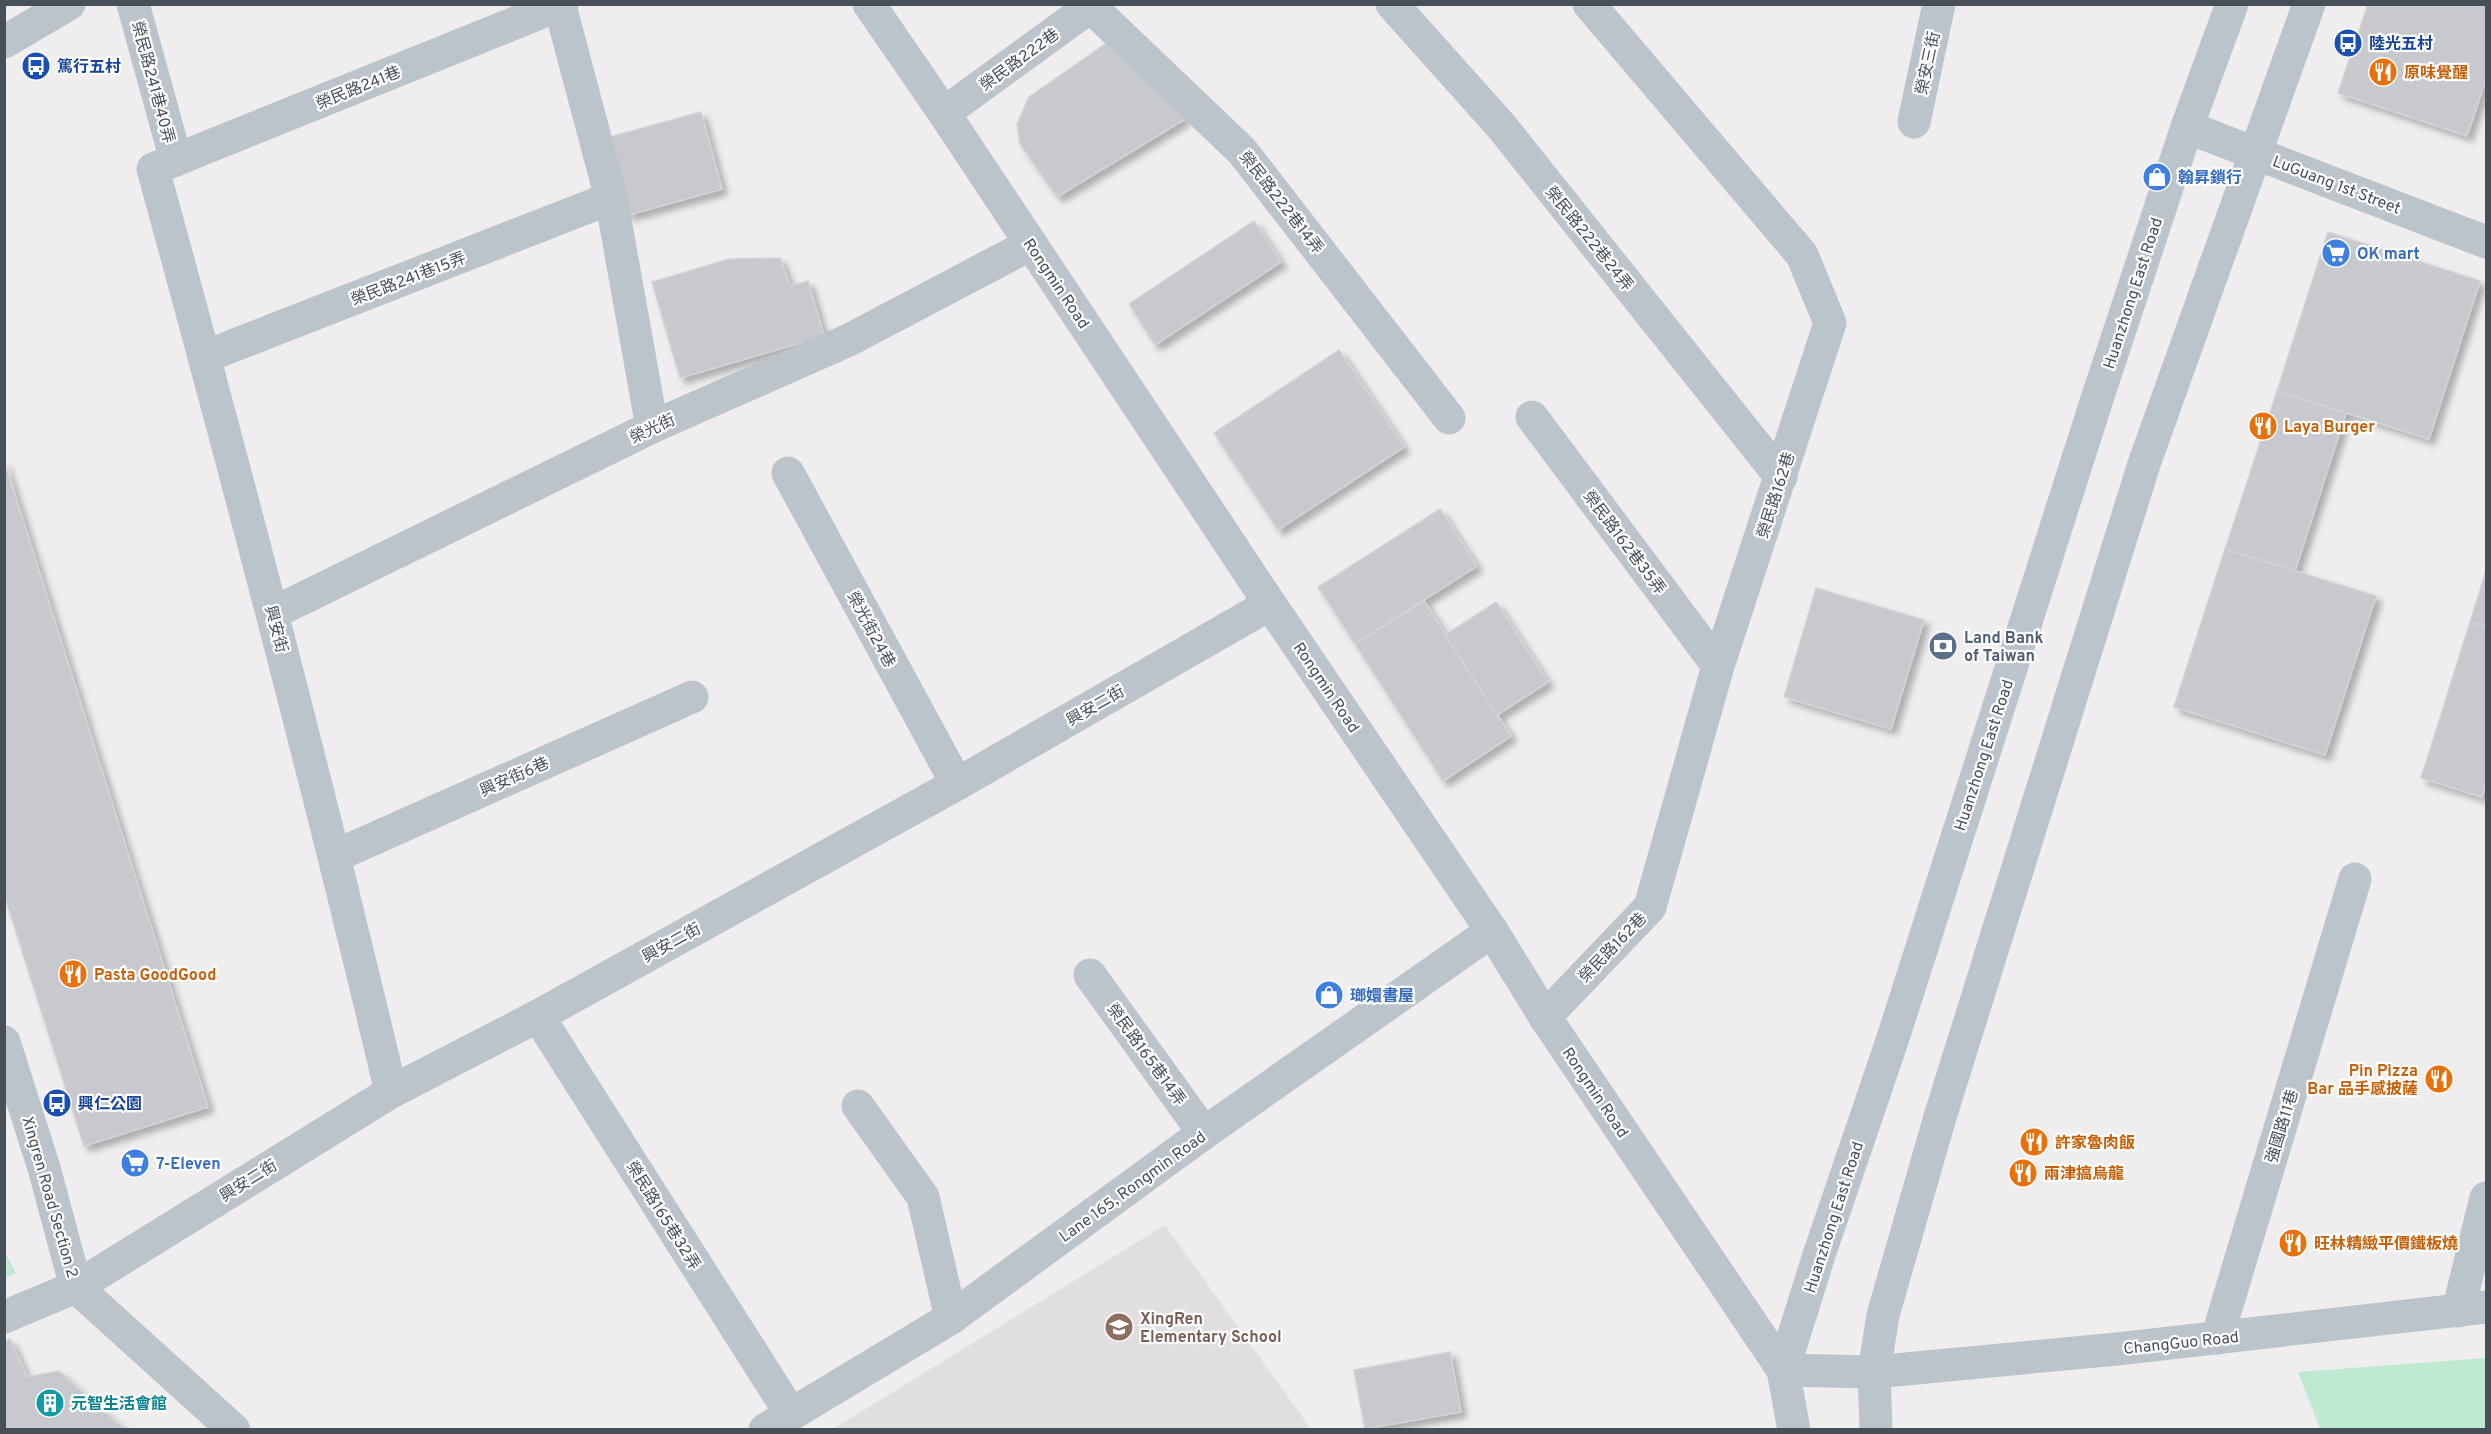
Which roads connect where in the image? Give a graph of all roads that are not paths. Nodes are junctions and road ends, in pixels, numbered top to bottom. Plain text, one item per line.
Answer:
1 (69, 4) edge
2 (133, 4) edge
3 (869, 4) edge
4 (1392, 4) edge
5 (1589, 4) edge
6 (1939, 4) edge
7 (2232, 4) edge
8 (2309, 4) edge
9 (561, 5) edge
10 (1093, 6) edge
11 (4, 42) edge
12 (944, 112) junction
13 (1914, 122) dead end
14 (2187, 127) junction
15 (2254, 152) junction
16 (164, 164) junction
17 (611, 198) junction
18 (2487, 242) edge
19 (1031, 244) junction
20 (204, 357) junction
21 (1532, 417) dead end
22 (1449, 418) dead end
23 (652, 427) junction
24 (788, 473) dead end
25 (1781, 477) junction
26 (1270, 604) junction
27 (273, 613) junction
28 (1718, 666) junction
29 (692, 697) dead end
30 (957, 784) junction
31 (335, 856) junction
32 (2355, 879) dead end
33 (1492, 931) junction
34 (1090, 975) dead end
35 (538, 1016) junction
36 (1545, 1017) junction
37 (4, 1042) edge
38 (391, 1092) junction
39 (858, 1106) dead end
40 (1204, 1133) junction
41 (2487, 1198) edge
42 (76, 1287) junction
43 (2472, 1309) edge
44 (4, 1317) edge
45 (951, 1318) junction
46 (2217, 1338) junction
47 (1784, 1370) junction
48 (1874, 1372) junction
49 (778, 1422) edge
50 (234, 1430) edge
51 (1794, 1430) edge
52 (1876, 1430) edge

1 - 11 street
2 - 16 street, 榮民路241巷40弄
3 - 12 street, Rongmin Road
4 - 25 street, 榮民路222巷24弄
5 - 25 street, 榮民路162巷
6 - 13 street, 榮安三街
7 - 14 street, Huanzhong East Road
8 - 15 street
9 - 16 street, 榮民路241巷
9 - 17 street
10 - 12 street, 榮民路222巷
10 - 22 street, 榮民路222巷14弄
12 - 19 street, Rongmin Road
14 - 15 street, LuGuang 1st Street
14 - 47 street, Huanzhong East Road
15 - 18 street, LuGuang 1st Street
15 - 48 street
16 - 20 street, 興安街
17 - 20 street, 榮民路241巷15弄
17 - 23 street
19 - 23 street, 榮光街
19 - 26 street, Rongmin Road
20 - 27 street, 興安街
21 - 28 street, 榮民路162巷35弄
23 - 27 street, 榮光街
24 - 30 street, 榮光街24巷
25 - 28 street, 榮民路162巷
26 - 30 street, 興安二街
26 - 33 street, Rongmin Road
27 - 31 street, 興安街
28 - 36 street, 榮民路162巷
29 - 31 street, 興安街6巷
30 - 35 street, 興安二街
31 - 38 street, 興安街
32 - 46 street, 強國路11巷
33 - 36 street, Rongmin Road
33 - 40 street, Lane 165, Rongmin Road
34 - 40 street, 榮民路165巷14弄
35 - 38 street, 興安二街
35 - 49 street, 榮民路165巷32弄
36 - 47 street, Rongmin Road
37 - 42 street, Xingren Road Section 2
38 - 42 street, 興安二街
39 - 45 street
40 - 45 street, Lane 165, Rongmin Road
41 - 43 street
42 - 44 street, 興安二街
42 - 50 street, Xingren Road Section 2
43 - 46 street, ChangGuo Road
45 - 49 street, Lane 165, Rongmin Road
46 - 48 street, ChangGuo Road
47 - 48 street
47 - 51 street, Rongmin Road
48 - 52 street

